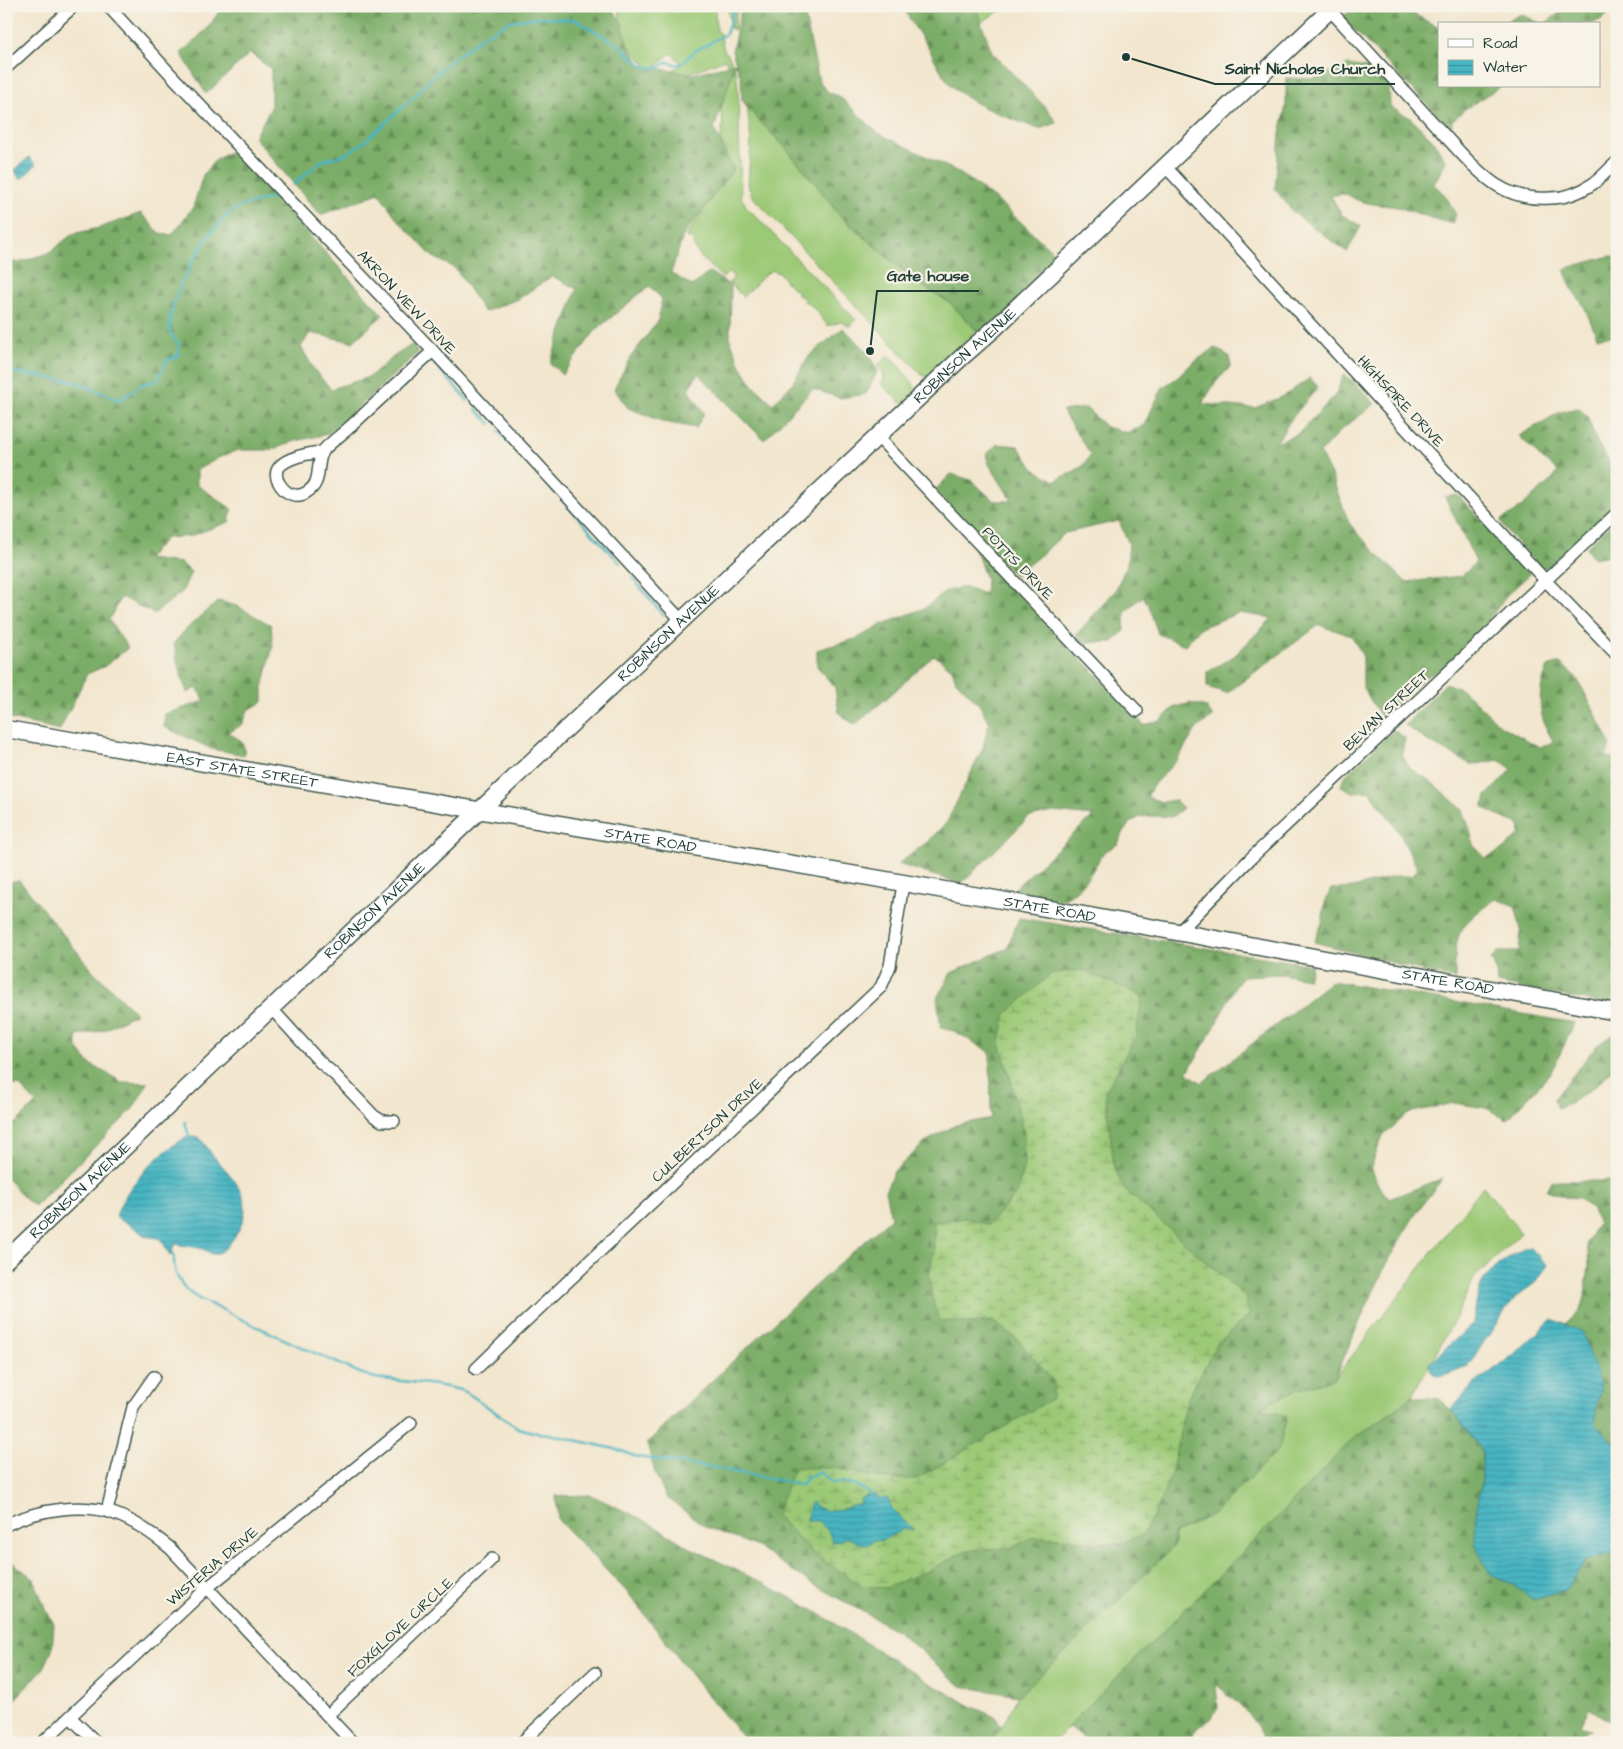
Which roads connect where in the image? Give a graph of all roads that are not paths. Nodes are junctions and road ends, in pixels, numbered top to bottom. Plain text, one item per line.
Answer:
1 (74, 6) edge
2 (108, 6) edge
3 (1332, 8) edge
4 (6, 68) edge
5 (1617, 162) edge
6 (1165, 166) junction
7 (432, 351) junction
8 (877, 436) junction
9 (323, 452) junction
10 (1617, 512) edge
11 (1545, 580) junction
12 (682, 621) junction
13 (1617, 655) edge
14 (1137, 712) dead end
15 (6, 729) edge
16 (480, 810) junction
17 (904, 884) junction
18 (1179, 932) junction
19 (271, 1008) junction
20 (1617, 1012) edge
21 (394, 1121) dead end
22 (6, 1260) edge
23 (476, 1369) dead end
24 (154, 1377) dead end
25 (411, 1423) dead end
26 (107, 1511) junction
27 (6, 1525) edge
28 (492, 1559) dead end
29 (207, 1588) junction
30 (595, 1673) dead end
31 (328, 1715) junction
32 (70, 1717) junction
33 (42, 1743) edge
34 (97, 1743) edge
35 (353, 1743) edge
36 (521, 1743) edge

1 - 4 street
2 - 7 street, AKRON VIEW DRIVE
3 - 5 street
3 - 6 main road, ROBINSON AVENUE
6 - 8 main road, ROBINSON AVENUE
6 - 11 street, HIGHSPIRE DRIVE
7 - 9 street
7 - 12 street, AKRON VIEW DRIVE
8 - 12 main road, ROBINSON AVENUE
8 - 14 street, POTTS DRIVE
9 - 9 street
10 - 11 street, BEVAN STREET
11 - 13 street, HIGHSPIRE DRIVE
11 - 18 street, BEVAN STREET
12 - 16 main road, ROBINSON AVENUE
15 - 16 main road, EAST STATE STREET
16 - 17 main road, STATE ROAD
16 - 19 main road, ROBINSON AVENUE
17 - 18 main road, STATE ROAD
17 - 23 street, CULBERTSON DRIVE
18 - 20 main road, STATE ROAD
19 - 21 street
19 - 22 main road, ROBINSON AVENUE
24 - 26 street
25 - 29 street, WISTERIA DRIVE
26 - 27 street
26 - 29 street
28 - 31 street, FOXGLOVE CIRCLE
29 - 31 street
29 - 32 street, WISTERIA DRIVE
30 - 36 street
31 - 35 street
32 - 33 street, WISTERIA DRIVE
32 - 34 street

